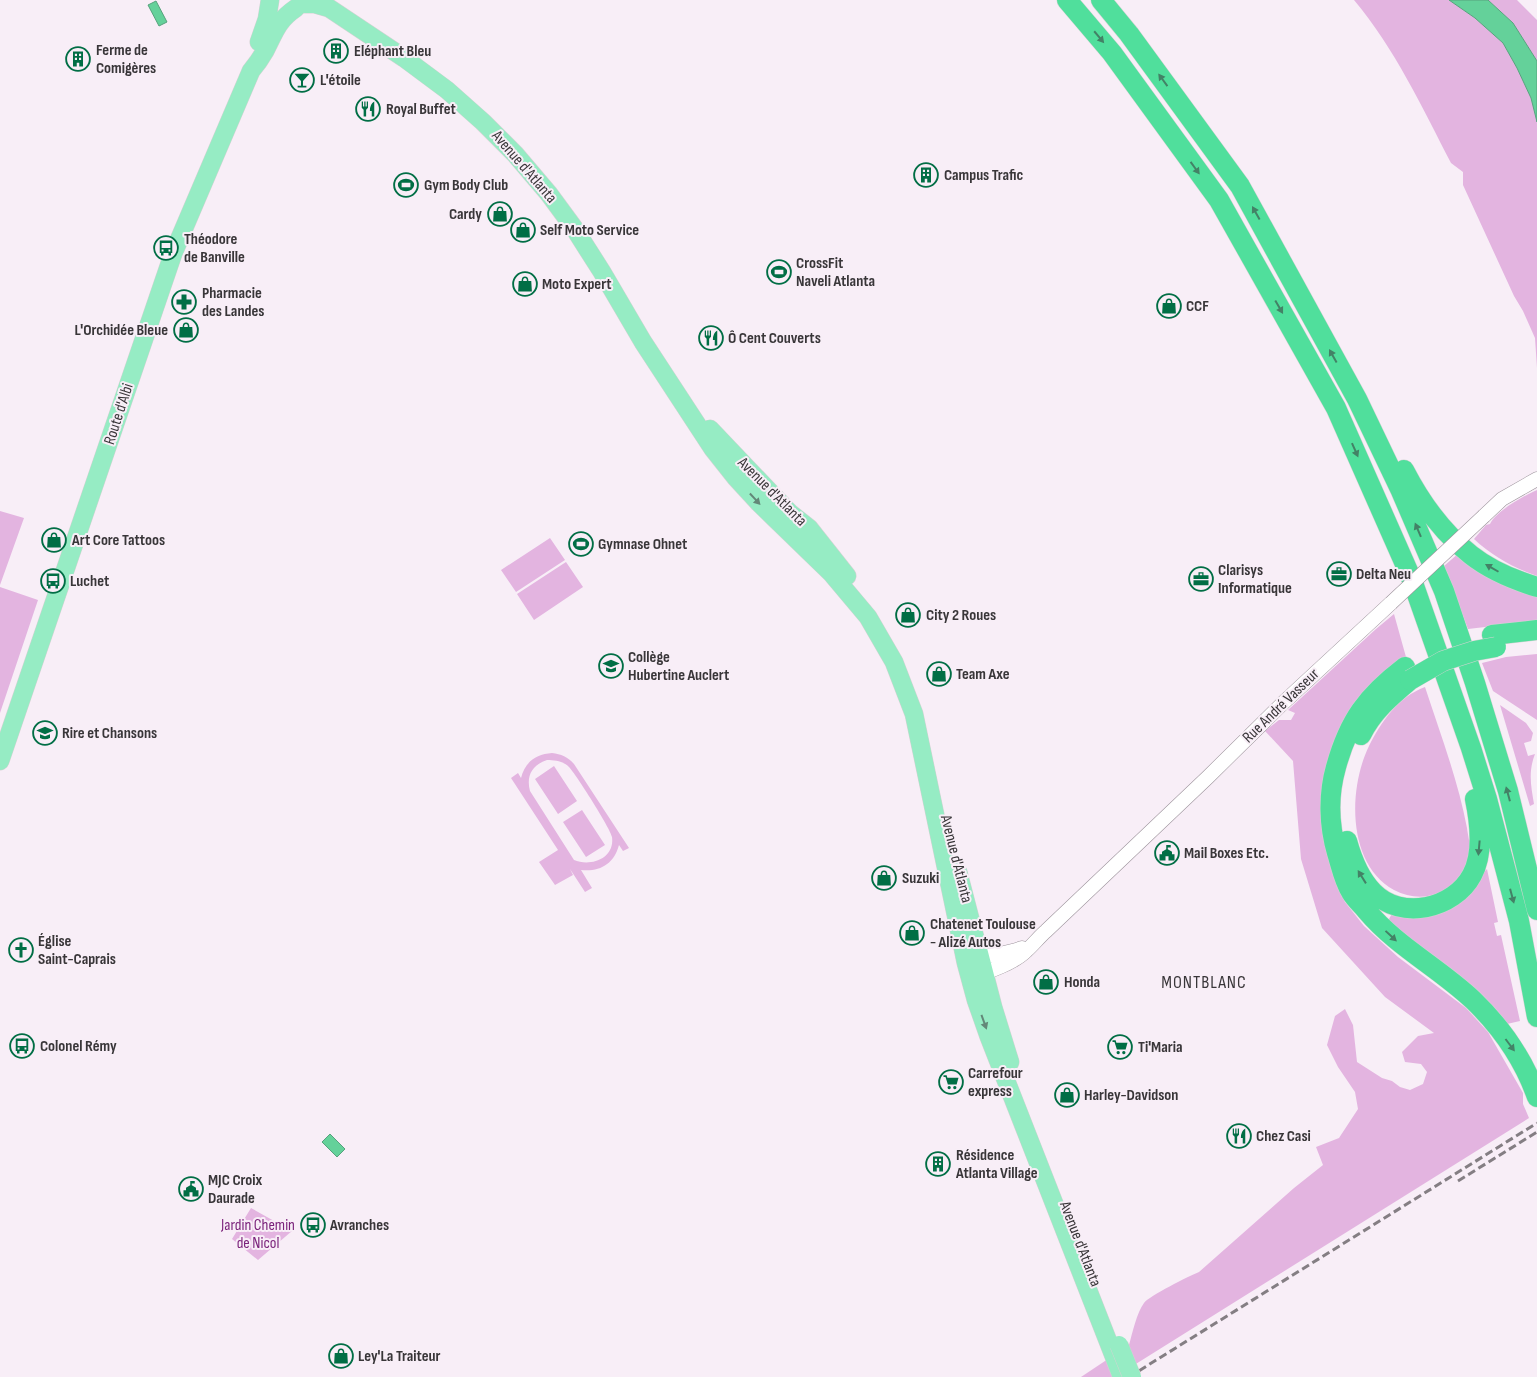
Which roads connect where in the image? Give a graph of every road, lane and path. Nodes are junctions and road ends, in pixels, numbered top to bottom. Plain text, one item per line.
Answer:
1 (270, 0) edge
2 (274, 0) edge
3 (339, 0) edge
4 (1067, 0) edge
5 (1101, 0) edge
6 (303, 4) edge
7 (404, 58) junction
8 (252, 71) junction
9 (1357, 399) junction
10 (1537, 479) edge
11 (782, 516) junction
12 (816, 558) junction
13 (838, 565) junction
14 (1537, 587) edge
15 (1537, 630) edge
16 (1494, 641) junction
17 (1537, 644) edge
18 (1408, 673) junction
19 (1471, 748) junction
20 (0, 761) edge
21 (1537, 910) edge
22 (975, 967) junction
23 (1537, 1018) edge
24 (1537, 1097) edge
25 (1115, 1347) junction
26 (1122, 1377) edge
27 (1132, 1377) edge

1 - 8 main road, Route d'Albi
2 - 6 main road, Avenue d'Atlanta
3 - 7 main road, Avenue d'Atlanta
4 -> 19 highway
9 -> 5 highway
6 - 7 main road, Avenue d'Atlanta
6 - 8 main road, Route d'Albi
7 - 11 main road, Avenue d'Atlanta
8 - 20 main road, Route d'Albi
14 -> 9 highway
21 -> 9 highway
10 - 22 street, Rue André Vasseur, bridge
11 - 12 main road, Avenue d'Atlanta
11 - 13 main road, Avenue d'Atlanta
12 - 13 main road
12 - 22 main road, Avenue d'Atlanta
13 - 22 main road, Avenue d'Atlanta
15 - 16 highway
16 - 17 highway
16 - 18 highway, bridge
19 -> 18 highway
18 -> 24 highway
19 -> 23 highway
22 - 25 main road, Avenue d'Atlanta
25 - 26 main road, Avenue d'Atlanta
25 - 27 main road, Avenue d'Atlanta, bridge

